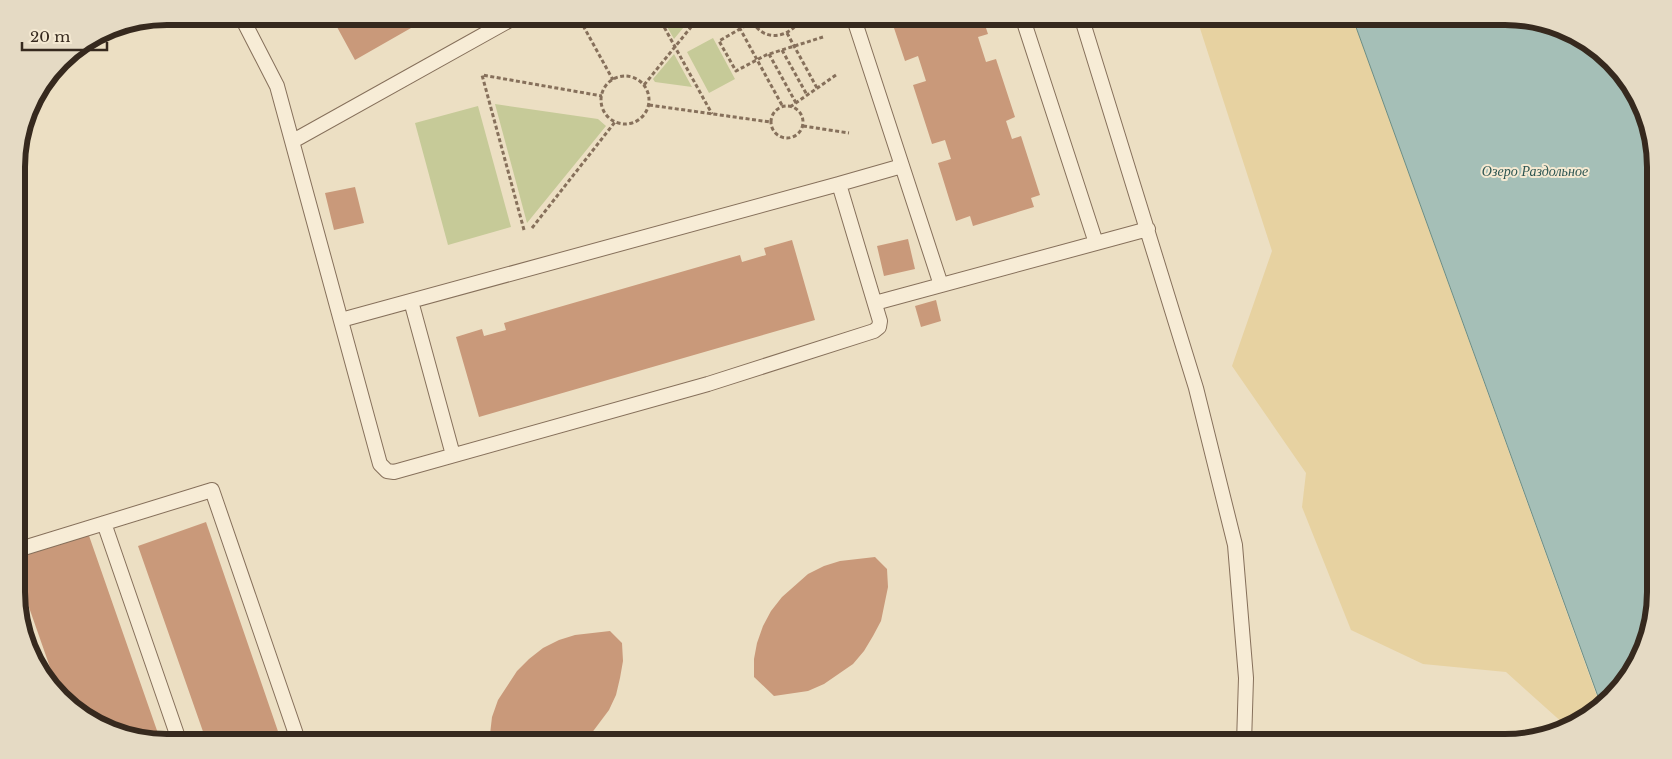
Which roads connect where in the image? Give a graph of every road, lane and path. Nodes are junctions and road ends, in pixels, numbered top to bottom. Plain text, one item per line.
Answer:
1 (246, 25) edge
2 (501, 25) edge
3 (583, 25) edge
4 (663, 25) edge
5 (693, 25) edge
6 (738, 25) edge
7 (747, 25) edge
8 (755, 25) edge
9 (798, 25) edge
10 (856, 25) edge
11 (1025, 25) edge
12 (1084, 25) edge
13 (740, 29) junction
14 (787, 33) junction
15 (823, 37) dead end
16 (794, 46) junction
17 (675, 47) junction
18 (782, 50) junction
19 (769, 54) junction
20 (757, 60) junction
21 (836, 75) dead end
22 (613, 80) junction
23 (644, 85) junction
24 (817, 88) junction
25 (807, 95) junction
26 (602, 96) junction
27 (796, 103) junction
28 (649, 105) junction
29 (790, 106) junction
30 (783, 107) junction
31 (712, 114) junction
32 (615, 122) junction
33 (770, 122) junction
34 (803, 126) junction
35 (849, 133) dead end
36 (293, 141) junction
37 (902, 166) junction
38 (839, 184) junction
39 (532, 228) dead end
40 (524, 230) dead end
41 (1148, 230) junction
42 (1096, 243) junction
43 (942, 285) junction
44 (411, 301) junction
45 (875, 303) junction
46 (341, 320) junction
47 (453, 455) junction
48 (104, 523) junction
49 (25, 548) edge
50 (177, 734) edge
51 (295, 734) edge
52 (1244, 734) edge

1 - 36 lane
2 - 36 lane
3 - 22 path
4 - 17 path
5 - 17 path
6 - 13 path
7 - 13 path
8 - 14 path
9 - 14 path
10 - 37 lane
11 - 42 lane
12 - 41 lane
13 - 20 path
13 - 20 path
14 - 16 path
15 - 16 path
16 - 18 path
16 - 24 path
17 - 23 path
17 - 31 path
18 - 19 path
18 - 25 path
19 - 20 path
19 - 27 path
20 - 30 path
21 - 24 path
22 - 23 path
22 - 26 path
23 - 28 path
24 - 25 path
25 - 27 path
26 - 32 path
26 - 40 path
27 - 29 path
28 - 31 path
28 - 32 path
29 - 30 path
29 - 34 path
30 - 33 path
31 - 33 path
32 - 39 path
33 - 34 path
34 - 35 path
36 - 46 lane
37 - 38 lane
37 - 43 lane
38 - 44 lane
38 - 45 lane
41 - 42 lane
41 - 52 lane
42 - 43 lane
43 - 45 lane
44 - 46 lane
44 - 47 lane
45 - 47 lane
46 - 47 lane
48 - 49 lane
48 - 50 lane
48 - 51 lane

